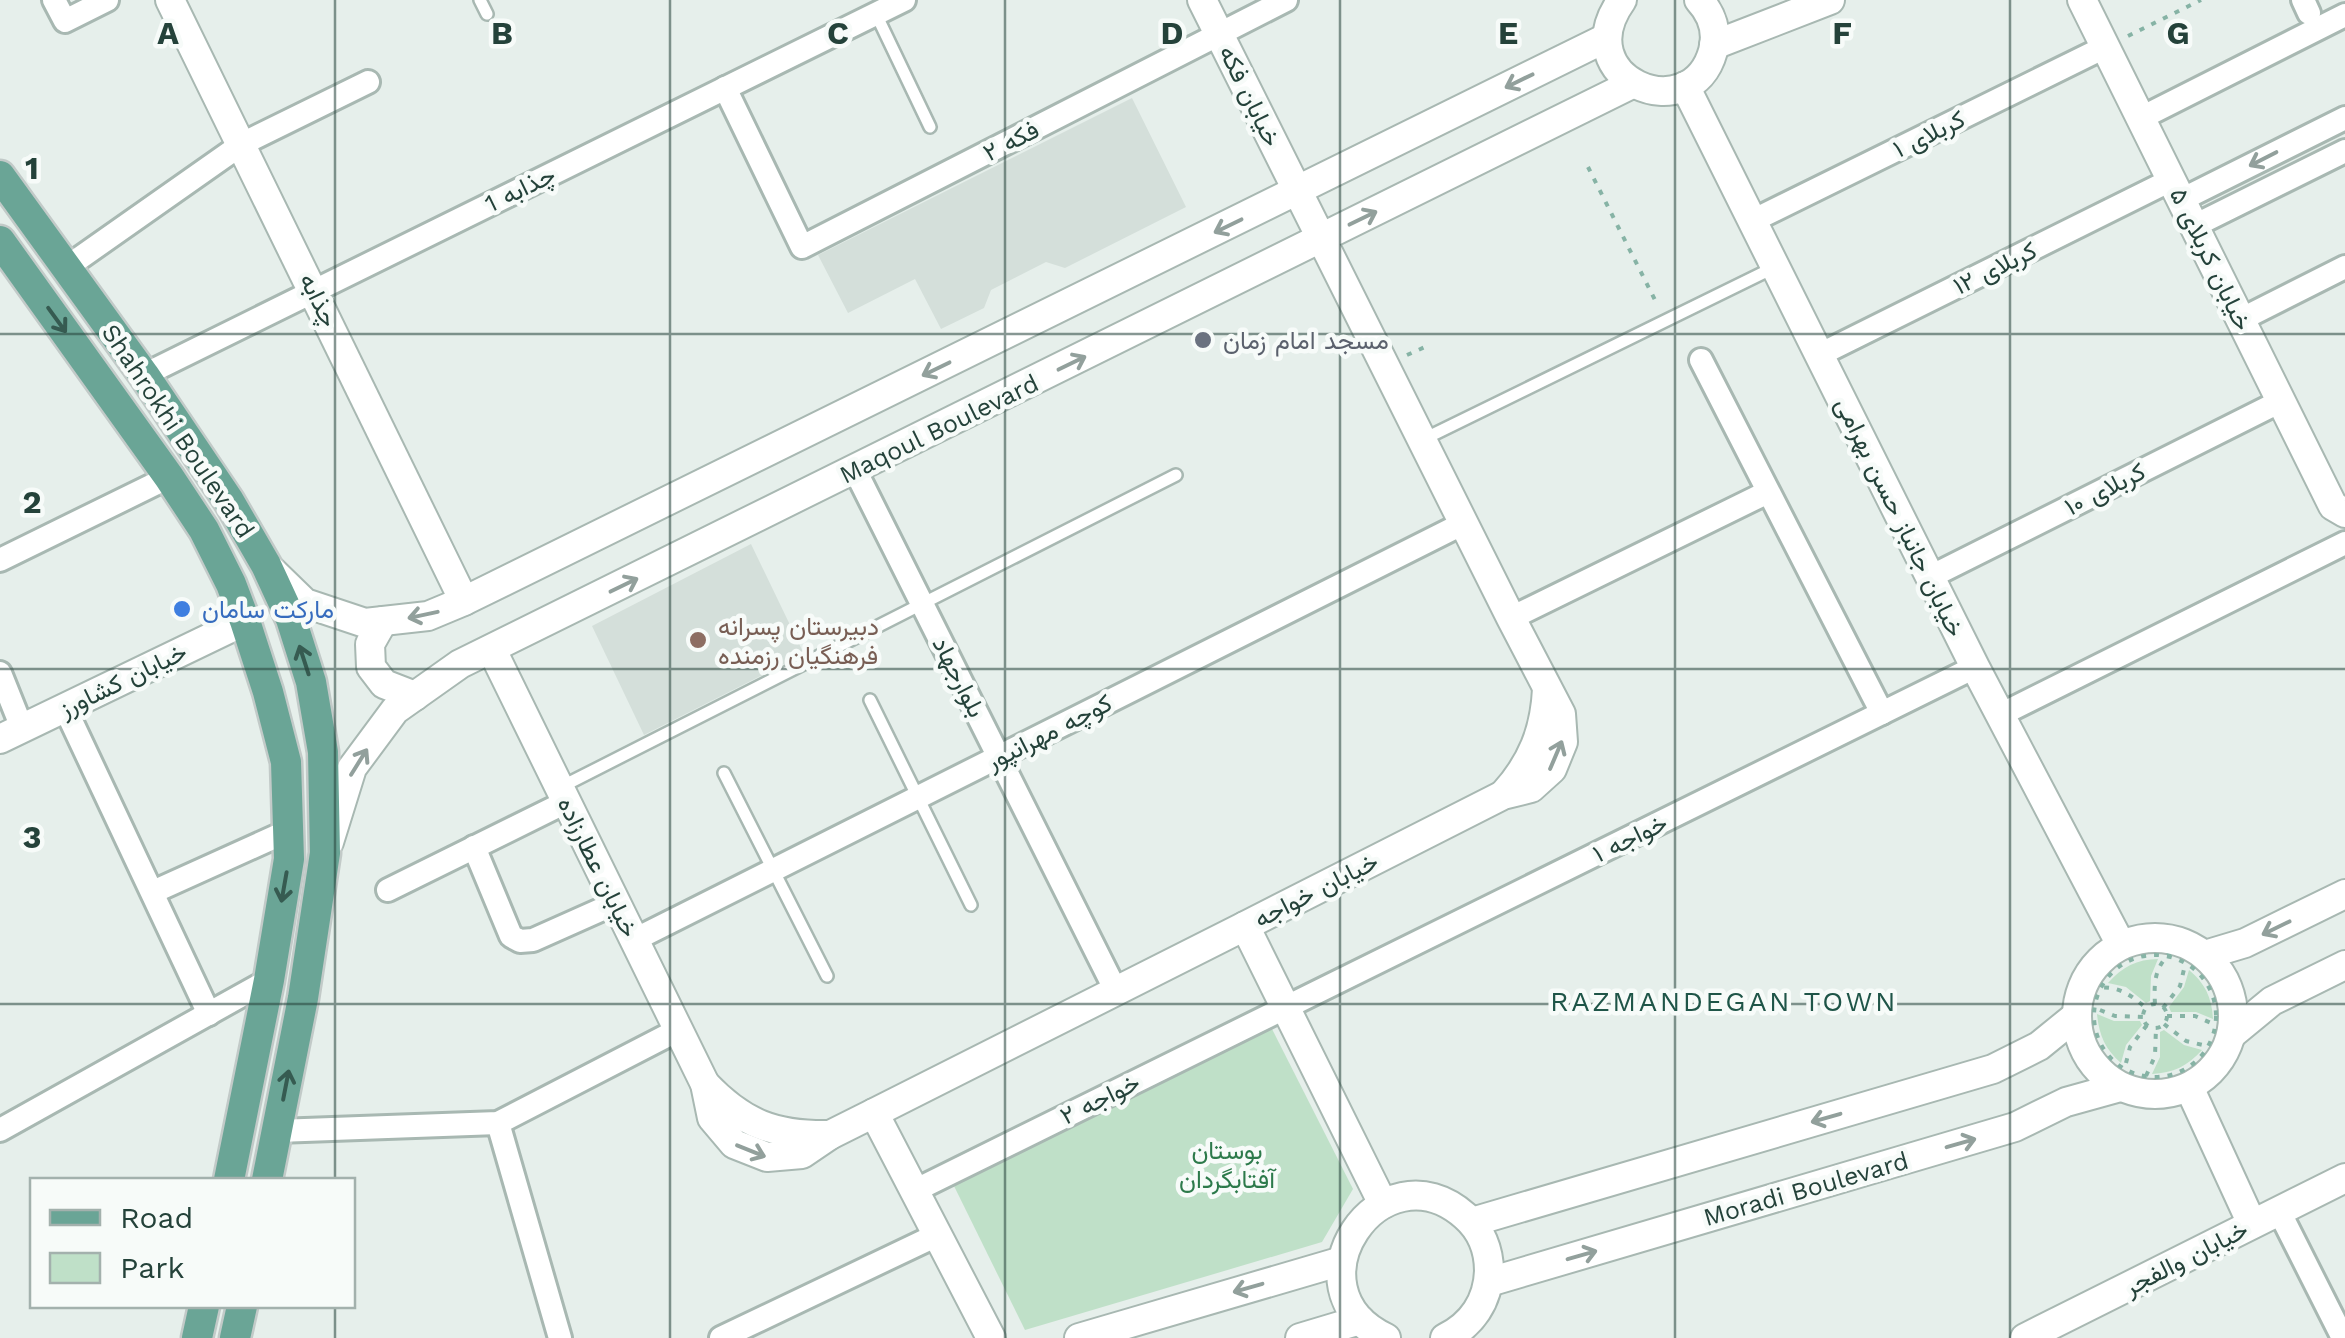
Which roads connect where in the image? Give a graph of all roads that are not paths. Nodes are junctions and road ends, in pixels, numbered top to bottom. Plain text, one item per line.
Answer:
1 (54, 0) edge
2 (107, 0) edge
3 (170, 0) edge
4 (480, 0) edge
5 (904, 0) edge
6 (1202, 0) edge
7 (1286, 0) edge
8 (1622, 0) edge
9 (1700, 0) edge
10 (1830, 0) edge
11 (2082, 0) edge
12 (487, 14) dead end
13 (876, 14) junction
14 (2345, 15) edge
15 (1219, 34) junction
16 (1606, 38) junction
17 (1714, 46) junction
18 (2106, 47) junction
19 (368, 82) dead end
20 (1632, 84) junction
21 (1685, 86) junction
22 (725, 88) junction
23 (2141, 118) junction
24 (2345, 118) edge
25 (930, 127) dead end
26 (242, 144) junction
27 (2345, 150) edge
28 (0, 176) edge
29 (2176, 190) junction
30 (1298, 192) junction
31 (1752, 221) junction
32 (2194, 226) junction
33 (1321, 238) junction
34 (0, 241) edge
35 (66, 267) junction
36 (1776, 267) junction
37 (2345, 267) edge
38 (314, 290) junction
39 (2240, 320) junction
40 (1819, 355) junction
41 (1700, 360) dead end
42 (144, 375) junction
43 (2281, 401) junction
44 (1422, 440) junction
45 (855, 470) junction
46 (1176, 475) dead end
47 (168, 477) junction
48 (1768, 492) junction
49 (2345, 514) edge
50 (1464, 523) junction
51 (2345, 542) edge
52 (0, 560) edge
53 (266, 565) junction
54 (1930, 577) junction
55 (464, 602) junction
56 (922, 604) junction
57 (1511, 618) junction
58 (245, 620) junction
59 (384, 621) junction
60 (492, 650) junction
61 (1975, 667) junction
62 (0, 673) edge
63 (415, 696) junction
64 (870, 700) dead end
65 (65, 708) junction
66 (1882, 713) junction
67 (2000, 715) junction
68 (11, 733) edge
69 (999, 757) junction
70 (724, 774) dead end
71 (563, 795) junction
72 (918, 798) junction
73 (288, 831) junction
74 (474, 847) junction
75 (326, 853) junction
76 (773, 870) junction
77 (388, 890) dead end
78 (153, 892) junction
79 (2345, 894) edge
80 (616, 903) junction
81 (971, 906) dead end
82 (1245, 926) junction
83 (634, 940) junction
84 (2121, 946) junction
85 (2184, 954) junction
86 (2345, 965) edge
87 (827, 976) dead end
88 (268, 980) junction
89 (1116, 991) junction
90 (2089, 1000) junction
91 (1286, 1008) junction
92 (209, 1014) junction
93 (678, 1030) junction
94 (2221, 1037) junction
95 (2130, 1080) junction
96 (2189, 1087) junction
97 (874, 1113) junction
98 (498, 1123) junction
99 (1, 1127) edge
100 (276, 1131) junction
101 (229, 1178) edge
102 (267, 1178) edge
103 (2345, 1178) edge
104 (914, 1191) junction
105 (1383, 1204) junction
106 (2279, 1211) junction
107 (1472, 1222) junction
108 (2252, 1224) junction
109 (938, 1236) junction
110 (1342, 1261) junction
111 (1489, 1282) junction
112 (204, 1308) edge
113 (242, 1308) edge
114 (1360, 1320) junction
115 (197, 1338) edge
116 (235, 1338) edge
117 (560, 1338) edge
118 (721, 1338) edge
119 (990, 1338) edge
120 (1079, 1338) edge
121 (1300, 1338) edge
122 (1386, 1338) edge
123 (1448, 1338) edge
124 (2026, 1338) edge
125 (2344, 1338) edge

1 - 2 street
3 - 26 street, چذابه
4 - 12 lane
5 - 13 street, چذابه 1
6 - 15 street, خیابان فکه
7 - 15 street, فکه ۲
8 - 16 street
9 - 17 street
10 - 17 street
11 - 18 street, خیابان کربلای ۵
13 - 22 street, چذابه 1
13 - 25 lane
14 - 23 street
15 - 22 street, فکه ۲
15 - 30 street, خیابان فکه
16 - 20 street
16 -> 30 street
17 - 21 street
18 - 23 street, خیابان کربلای ۵
18 - 31 street, کربلای ۱
19 - 26 street
20 - 21 street
33 -> 20 street, Maqoul Boulevard
21 - 31 street, خیابان جانباز حسن بهرامی
22 - 38 street, چذابه 1
23 - 29 street, خیابان کربلای ۵
24 -> 29 street, کربلای ۱۲
26 - 35 street
26 - 38 street, چذابه
27 - 32 street
28 - 35 main road, Shahrokhi Boulevard
29 - 32 street, خیابان کربلای ۵
29 - 40 street, کربلای ۱۲
30 - 33 street, خیابان فکه
30 -> 55 street
31 - 36 street, خیابان جانباز حسن بهرامی
32 - 39 street, خیابان کربلای ۵
33 - 44 street, خیابان خواجه
45 -> 33 street, Maqoul Boulevard
34 -> 47 main road, Shahrokhi Boulevard
35 - 42 main road, Shahrokhi Boulevard
36 - 40 street, خیابان جانباز حسن بهرامی
36 - 44 lane
37 - 39 street
38 - 42 street, چذابه 1
38 - 55 street, چذابه
39 - 43 street, خیابان کربلای ۵
40 - 54 street, خیابان جانباز حسن بهرامی
41 - 48 street
42 - 53 main road, Shahrokhi Boulevard
43 - 49 street, خیابان کربلای ۵
43 - 54 street, کربلای ۱۰
44 - 50 street, خیابان خواجه
45 - 56 street, بلوارجهاد
60 -> 45 street, Maqoul Boulevard
46 - 56 lane
47 - 52 street
47 - 58 main road, Shahrokhi Boulevard
48 - 57 street
48 - 66 street
50 - 57 street, خیابان خواجه
50 - 69 street, کوچه مهرانپور
51 - 67 street
53 - 59 street
75 -> 53 main road, Shahrokhi Boulevard
54 - 61 street, خیابان جانباز حسن بهرامی
55 -> 59 street
56 - 69 street, بلوارجهاد
56 - 71 lane
57 - 82 street, خیابان خواجه
58 - 65 street, خیابان کشاورز
58 - 73 main road, Shahrokhi Boulevard
59 - 63 street
60 - 63 street, Maqoul Boulevard
60 - 71 street, خیابان عطارزاده
61 - 66 street, خواجه ۱
61 - 67 street, خیابان جانباز حسن بهرامی
62 - 68 street
75 -> 63 street, Maqoul Boulevard
64 - 72 lane
65 - 68 street, خیابان کشاورز
65 - 78 street
66 - 91 street, خواجه ۱
67 - 84 street, خیابان جانباز حسن بهرامی
69 - 72 street, کوچه مهرانپور
69 - 89 street, بلوارجهاد
70 - 76 lane
71 - 74 street
71 - 80 street, خیابان عطارزاده
72 - 76 street, کوچه مهرانپور
72 - 81 lane
73 - 78 street
73 -> 88 main road, Shahrokhi Boulevard
74 - 77 street
74 - 80 street
100 -> 75 main road, Shahrokhi Boulevard
76 - 83 street, کوچه مهرانپور
76 - 87 lane
78 - 92 street
79 -> 85 street
80 - 83 street, خیابان عطارزاده
82 - 89 street, خیابان عطارزاده
82 - 91 street, خیابان خواجه
83 - 93 street, خیابان عطارزاده
84 - 85 street
84 - 90 street
85 - 94 street
86 - 94 street
88 - 92 street
88 - 101 main road, Shahrokhi Boulevard
89 - 97 street, خیابان عطارزاده
90 - 95 street
90 -> 107 street
91 - 104 street, خواجه ۲
91 - 105 street, خیابان خواجه
92 - 99 street
93 - 97 street, خیابان عطارزاده
93 - 98 street
94 - 96 street
95 - 96 street, Moradi Boulevard
111 -> 95 street, Moradi Boulevard
96 - 108 street
97 - 104 street
98 - 100 street
98 - 117 street
100 - 102 main road, Shahrokhi Boulevard
103 - 106 street, خیابان والفجر
104 - 109 street
105 - 107 street
105 - 110 street
106 - 108 street, خیابان والفجر
106 - 125 street
107 - 111 street
108 - 124 street, خیابان والفجر
109 - 118 street
109 - 119 street
110 - 114 street
110 -> 120 street
111 - 123 street
112 - 115 main road
113 - 116 main road
114 - 121 street
114 - 122 street

